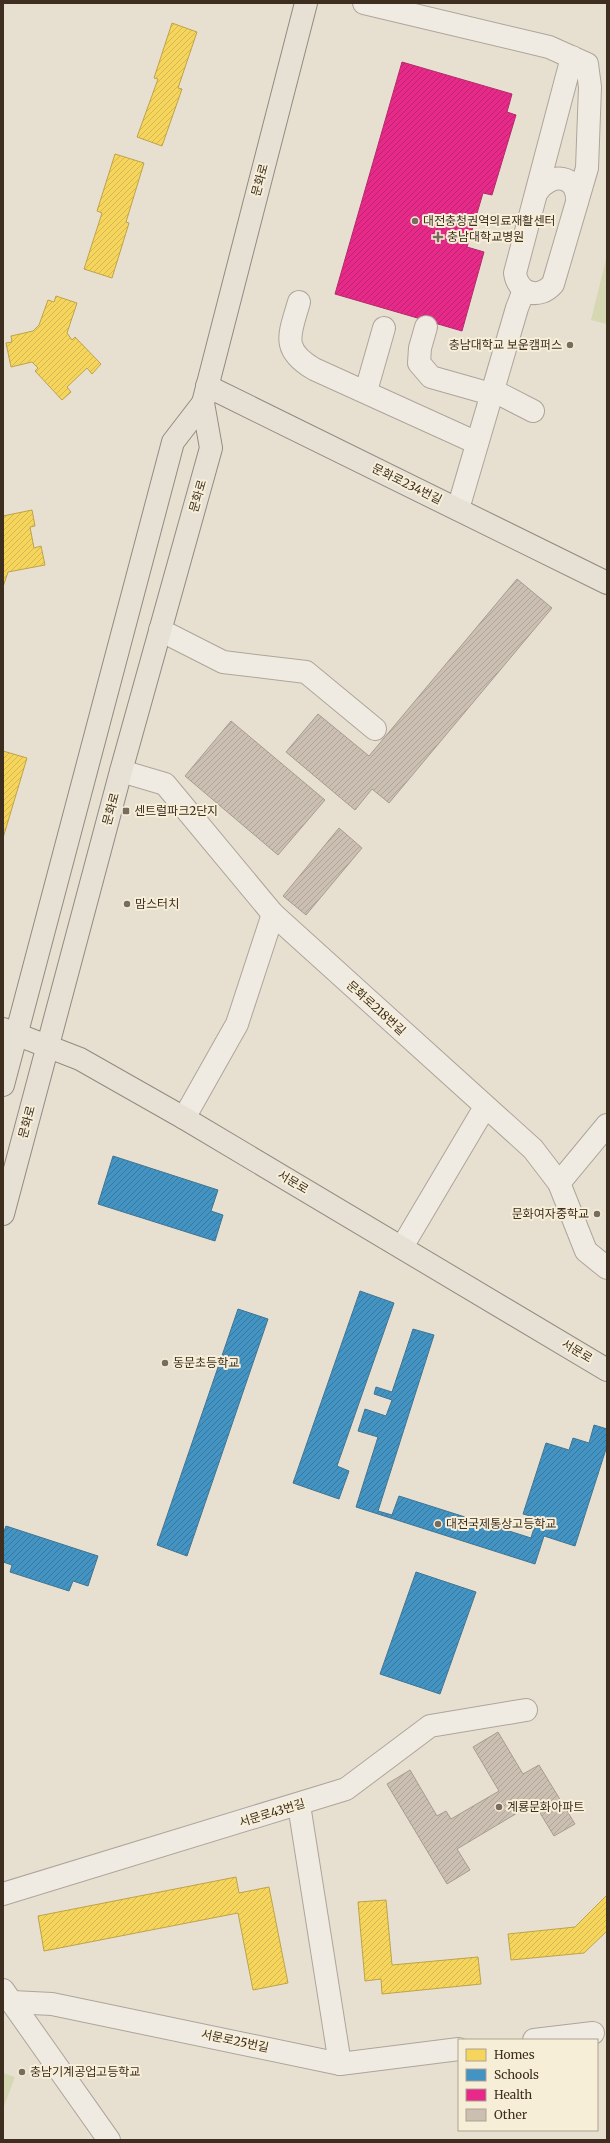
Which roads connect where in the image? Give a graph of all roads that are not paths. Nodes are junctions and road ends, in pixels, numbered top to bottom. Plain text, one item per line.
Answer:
1 (306, 3) edge
2 (364, 3) edge
3 (423, 10) edge
4 (572, 57) junction
5 (537, 192) junction
6 (577, 201) junction
7 (524, 290) junction
8 (299, 302) dead end
9 (426, 327) dead end
10 (384, 328) dead end
11 (366, 391) junction
12 (491, 392) junction
13 (205, 394) junction
14 (533, 410) dead end
15 (477, 443) junction
16 (458, 509) junction
17 (607, 583) edge
18 (160, 630) junction
19 (375, 729) dead end
20 (121, 771) junction
21 (273, 914) junction
22 (10, 1031) edge
23 (47, 1046) junction
24 (3, 1085) edge
25 (485, 1107) junction
26 (184, 1118) junction
27 (607, 1125) edge
28 (559, 1183) junction
29 (3, 1214) edge
30 (402, 1247) junction
31 (607, 1268) edge
32 (607, 1370) edge
33 (526, 1710) dead end
34 (299, 1805) junction
35 (3, 1894) edge
36 (8, 1996) edge
37 (593, 2033) dead end
38 (542, 2039) edge
39 (458, 2049) edge
40 (340, 2064) junction
41 (109, 2140) edge

1 - 13 main road, 문화로
2 - 3 street
3 - 4 street
4 - 5 street
4 - 6 street
5 - 6 street
5 - 7 street
6 - 7 street
7 - 12 street
8 - 11 street
9 - 12 street
10 - 11 street
11 - 15 street
12 - 14 street
12 - 15 street
13 - 16 main road, 문화로234번길
13 - 18 main road, 문화로
13 - 22 main road, 문화로
15 - 16 street
16 - 17 main road, 문화로234번길
18 - 19 street
18 - 20 main road, 문화로
20 - 21 street, 문화로218번길
20 - 23 main road, 문화로
21 - 25 street, 문화로218번길
21 - 26 street
22 - 23 main road, 서문로
22 - 24 main road, 문화로
23 - 26 main road, 서문로
23 - 29 main road, 문화로
25 - 28 street, 문화로218번길
25 - 30 street
26 - 30 main road, 서문로
27 - 28 street
28 - 31 street, 문화로218번길
30 - 32 main road, 서문로
33 - 34 street, 서문로43번길
34 - 35 street, 서문로43번길
34 - 40 street
36 - 40 street, 서문로25번길
36 - 41 street
37 - 38 street
39 - 40 street, 서문로25번길

